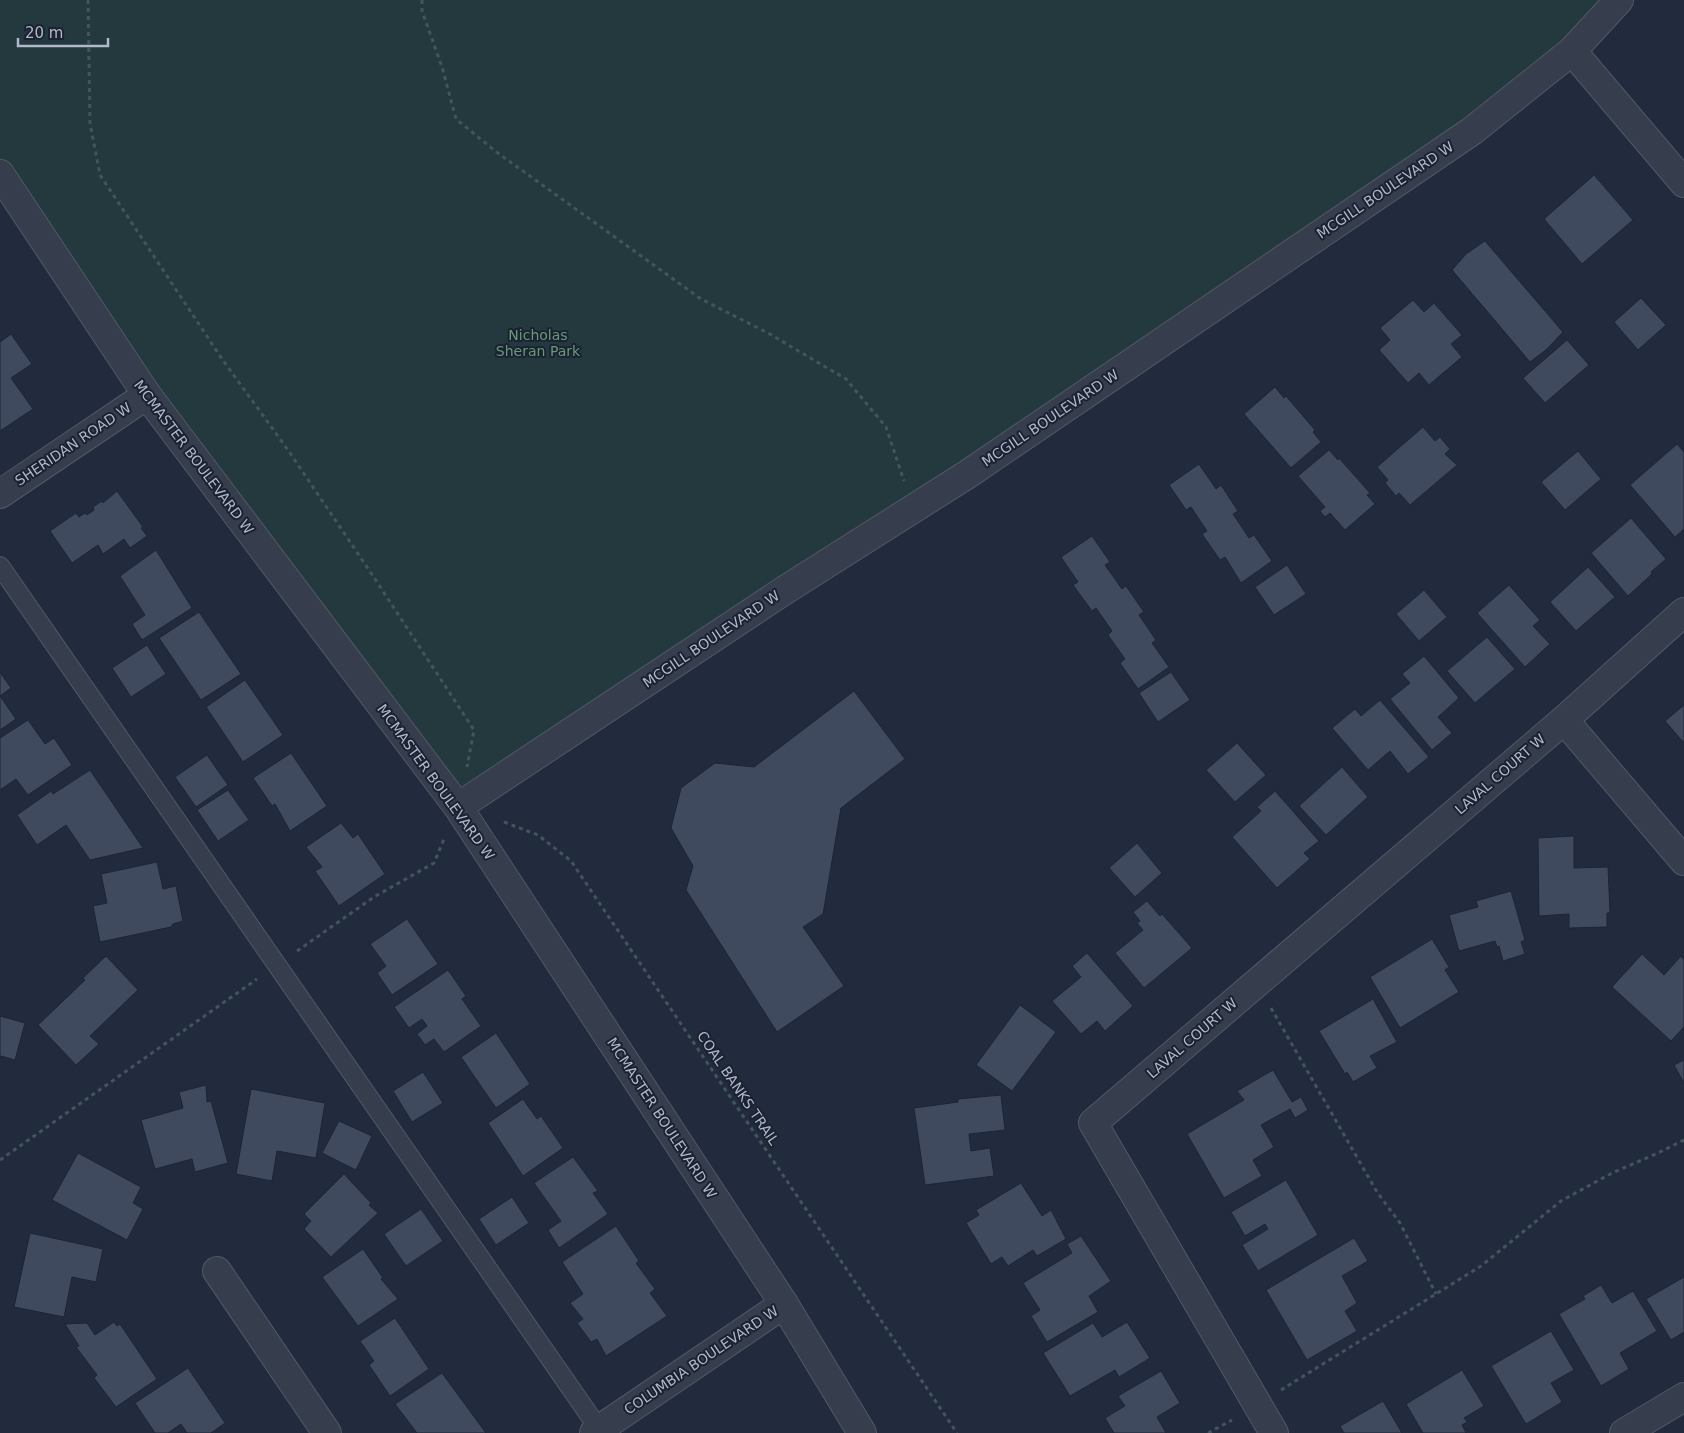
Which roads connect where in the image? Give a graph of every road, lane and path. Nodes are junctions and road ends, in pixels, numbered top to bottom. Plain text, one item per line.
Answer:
1 (88, 0) edge
2 (422, 0) edge
3 (1620, 0) edge
4 (1572, 51) junction
5 (0, 174) edge
6 (1684, 183) edge
7 (147, 395) junction
8 (0, 494) edge
9 (914, 508) junction
10 (0, 566) edge
11 (1684, 612) edge
12 (1564, 720) junction
13 (458, 807) junction
14 (1684, 861) edge
15 (277, 965) junction
16 (1268, 1003) dead end
17 (1684, 1140) edge
18 (0, 1160) edge
19 (217, 1271) dead end
20 (1436, 1294) junction
21 (784, 1304) junction
22 (1280, 1390) dead end
23 (1684, 1397) edge
24 (1232, 1420) dead end
25 (597, 1431) edge
26 (327, 1433) edge
27 (862, 1433) edge
28 (957, 1433) edge
29 (1208, 1433) edge
30 (1274, 1433) edge
31 (1624, 1433) edge

1 - 13 path
2 - 9 path
3 - 4 street, MCGILL BOULEVARD W
4 - 6 street
4 - 9 street, MCGILL BOULEVARD W
5 - 7 street, MCMASTER BOULEVARD W
7 - 8 street, SHERIDAN ROAD W
7 - 13 street, MCMASTER BOULEVARD W
9 - 13 street, MCGILL BOULEVARD W
10 - 15 lane
11 - 12 street, LAVAL COURT W
12 - 14 street
12 - 30 street, LAVAL COURT W
13 - 15 path
13 - 21 street, MCMASTER BOULEVARD W
13 - 28 path, COAL BANKS TRAIL
15 - 18 path
15 - 25 lane
16 - 20 path
17 - 20 path
19 - 26 street
20 - 22 path
21 - 25 street, COLUMBIA BOULEVARD W
21 - 27 street, MCMASTER BOULEVARD W
23 - 31 street
24 - 29 path

